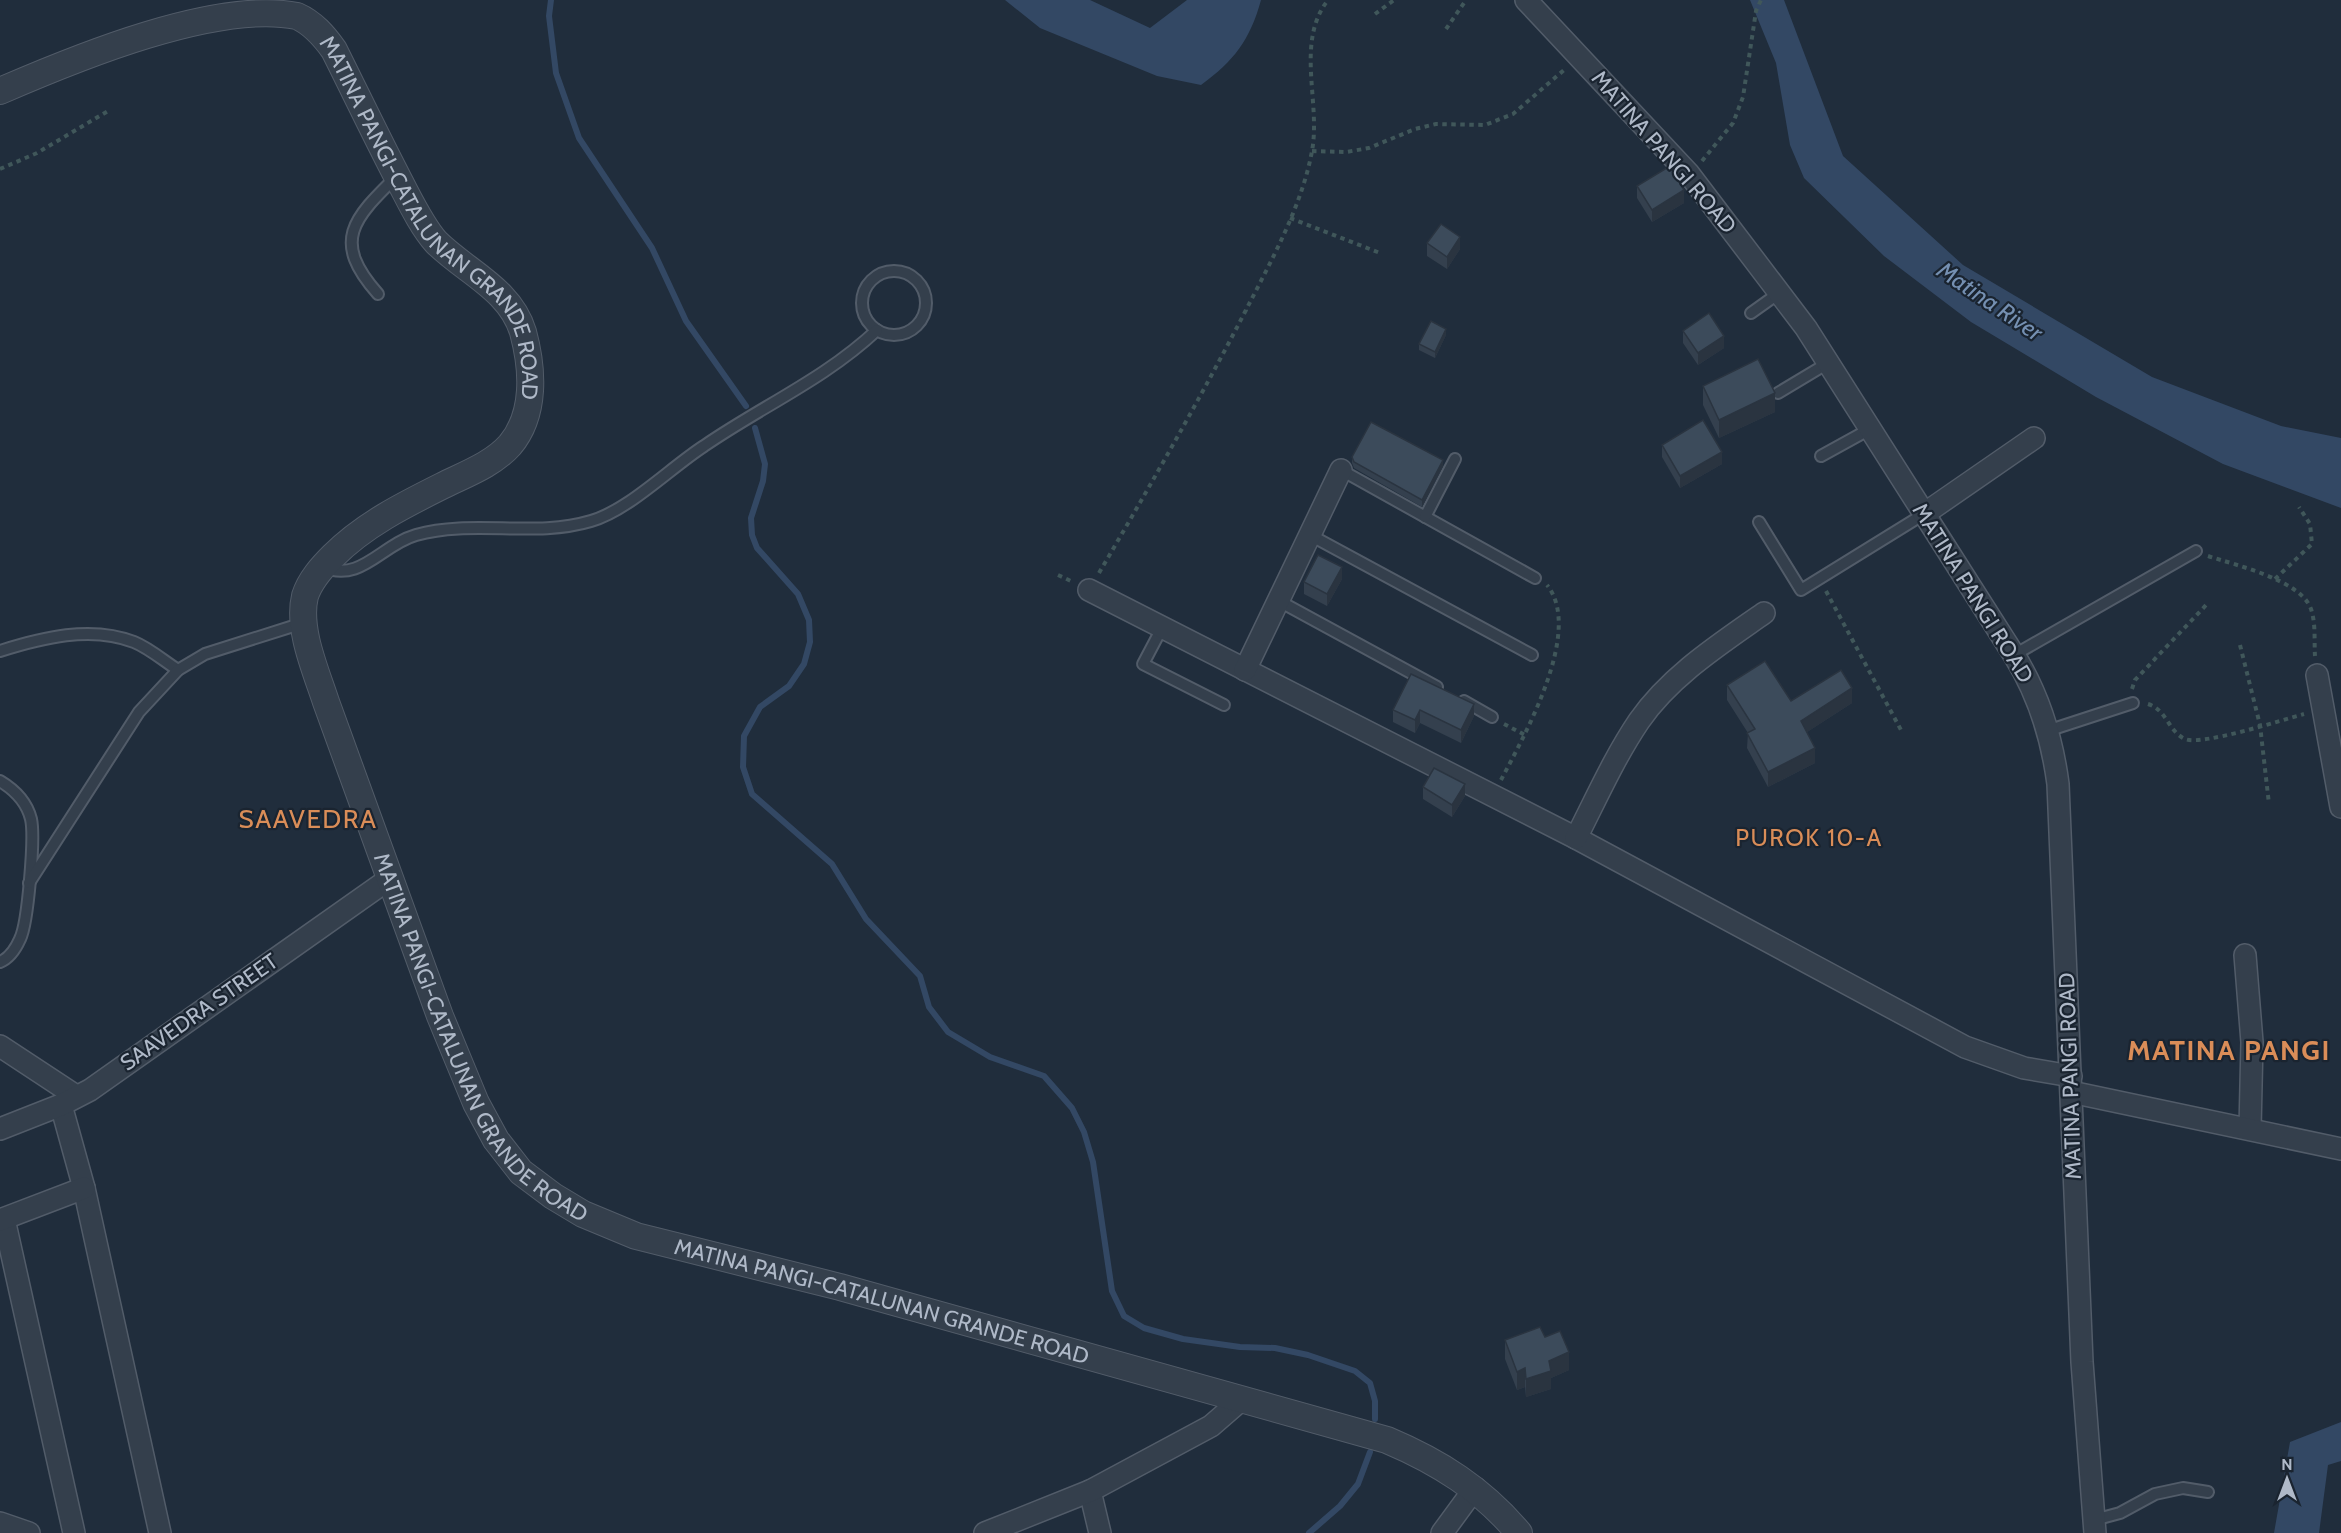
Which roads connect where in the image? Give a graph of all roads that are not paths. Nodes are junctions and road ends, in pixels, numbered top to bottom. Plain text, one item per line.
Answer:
1 (1526, 0) edge
2 (0, 91) edge
3 (397, 176) junction
4 (1779, 293) junction
5 (378, 294) dead end
6 (1750, 313) dead end
7 (877, 330) junction
8 (1828, 363) junction
9 (1778, 393) dead end
10 (1870, 429) junction
11 (2034, 438) dead end
12 (1821, 456) dead end
13 (1455, 459) dead end
14 (1341, 471) joint
15 (1924, 514) junction
16 (1425, 517) junction
17 (1760, 522) dead end
18 (1310, 535) junction
19 (2196, 551) road end
20 (322, 567) junction
21 (1535, 578) road end
22 (1089, 590) road end
23 (1279, 601) junction
24 (1764, 613) dead end
25 (304, 623) junction
26 (1162, 628) junction
27 (0, 651) edge
28 (1532, 655) dead end
29 (2014, 655) junction
30 (178, 670) junction
31 (1245, 670) junction
32 (2317, 675) road end
33 (2133, 703) road end
34 (1224, 705) dead end
35 (1492, 717) road end
36 (2047, 731) junction
37 (0, 781) edge
38 (2341, 807) edge
39 (1576, 838) junction
40 (389, 879) junction
41 (29, 883) junction
42 (2245, 955) dead end
43 (0, 962) edge
44 (0, 1046) edge
45 (2071, 1084) junction
46 (69, 1100) junction
47 (0, 1129) edge
48 (2250, 1129) junction
49 (2341, 1149) edge
50 (84, 1188) junction
51 (2, 1220) edge
52 (1240, 1400) junction
53 (1475, 1488) junction
54 (1090, 1491) junction
55 (2208, 1492) dead end
56 (0, 1523) edge
57 (2094, 1526) edge
58 (29, 1533) edge
59 (74, 1533) edge
60 (159, 1533) edge
61 (985, 1533) edge
62 (1100, 1533) edge
63 (1442, 1533) edge
64 (1519, 1533) edge

1 - 4 street, MATINA PANGI ROAD
2 - 3 street, MATINA PANGI-CATALUNAN GRANDE ROAD
3 - 5 lane
3 - 20 street, MATINA PANGI-CATALUNAN GRANDE ROAD
4 - 6 lane
4 - 8 street, MATINA PANGI ROAD
7 - 7 lane
7 - 20 lane
8 - 9 lane
8 - 10 street, MATINA PANGI ROAD
10 - 12 lane
10 - 15 street, MATINA PANGI ROAD
11 - 15 street
13 - 16 lane
14 - 16 lane
14 - 18 street
15 - 17 lane
15 - 29 street, MATINA PANGI ROAD
16 - 21 lane
18 - 23 street
18 - 28 lane
19 - 29 lane
20 - 25 street, MATINA PANGI-CATALUNAN GRANDE ROAD
22 - 26 street
23 - 31 street
23 - 35 lane
24 - 39 street
25 - 30 lane
25 - 40 street, MATINA PANGI-CATALUNAN GRANDE ROAD
26 - 31 street
26 - 34 lane
27 - 30 lane
29 - 36 street, MATINA PANGI ROAD
30 - 41 lane
31 - 39 street
32 - 38 street
33 - 36 lane
36 - 45 street, MATINA PANGI ROAD
37 - 41 lane
39 - 45 street
40 - 46 street, SAAVEDRA STREET
40 - 52 street, MATINA PANGI-CATALUNAN GRANDE ROAD
41 - 43 lane
42 - 48 street
44 - 46 street
45 - 48 street
45 - 57 street, MATINA PANGI ROAD
46 - 47 street, SAAVEDRA STREET
46 - 50 street
48 - 49 street
50 - 51 street
50 - 60 street
51 - 59 street
52 - 53 street, MATINA PANGI-CATALUNAN GRANDE ROAD
52 - 54 street
53 - 63 street
53 - 64 street, MATINA PANGI-CATALUNAN GRANDE ROAD
54 - 61 street
54 - 62 street
55 - 57 lane
56 - 58 street

